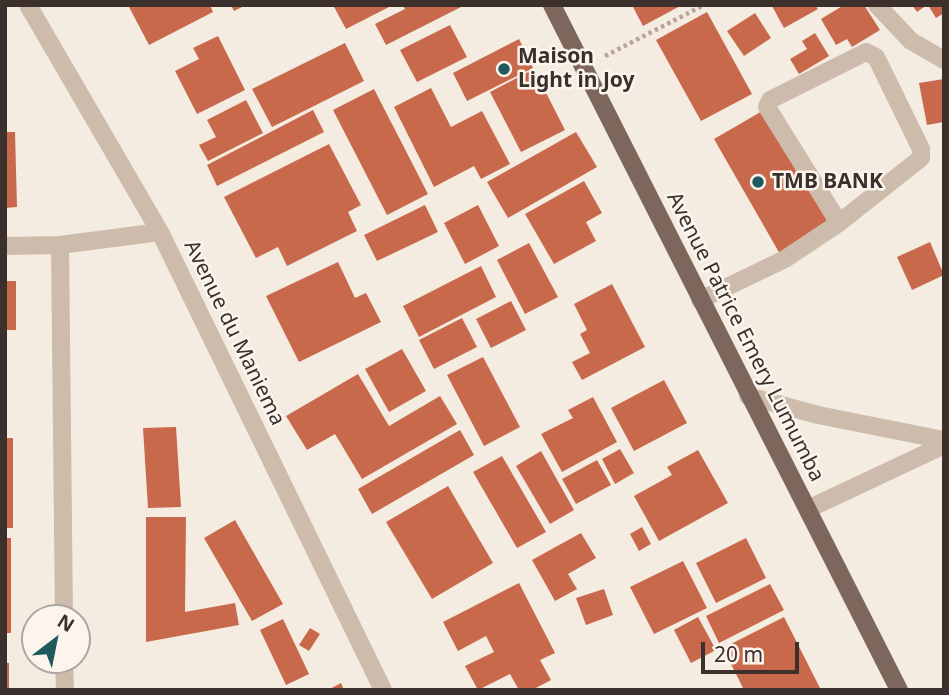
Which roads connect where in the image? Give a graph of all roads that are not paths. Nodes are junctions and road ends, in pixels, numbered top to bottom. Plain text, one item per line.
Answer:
1 (28, 5) edge
2 (552, 5) edge
3 (877, 5) edge
4 (944, 60) edge
5 (839, 223) junction
6 (159, 232) junction
7 (5, 246) edge
8 (60, 246) junction
9 (700, 300) junction
10 (748, 396) junction
11 (944, 440) edge
12 (944, 446) edge
13 (808, 509) junction
14 (64, 604) edge
15 (383, 690) edge
16 (899, 690) edge

1 - 6 street, Avenue du Maniema
2 - 9 main road, Avenue Patrice Emery Lumumba
3 - 4 street
5 - 5 street
5 - 9 street
6 - 8 street
6 - 15 street, Avenue du Maniema
7 - 8 street
8 - 14 street
9 - 10 main road, Avenue Patrice Emery Lumumba
10 - 11 street
10 - 13 main road, Avenue Patrice Emery Lumumba
12 - 13 street
13 - 16 main road, Avenue Patrice Emery Lumumba

